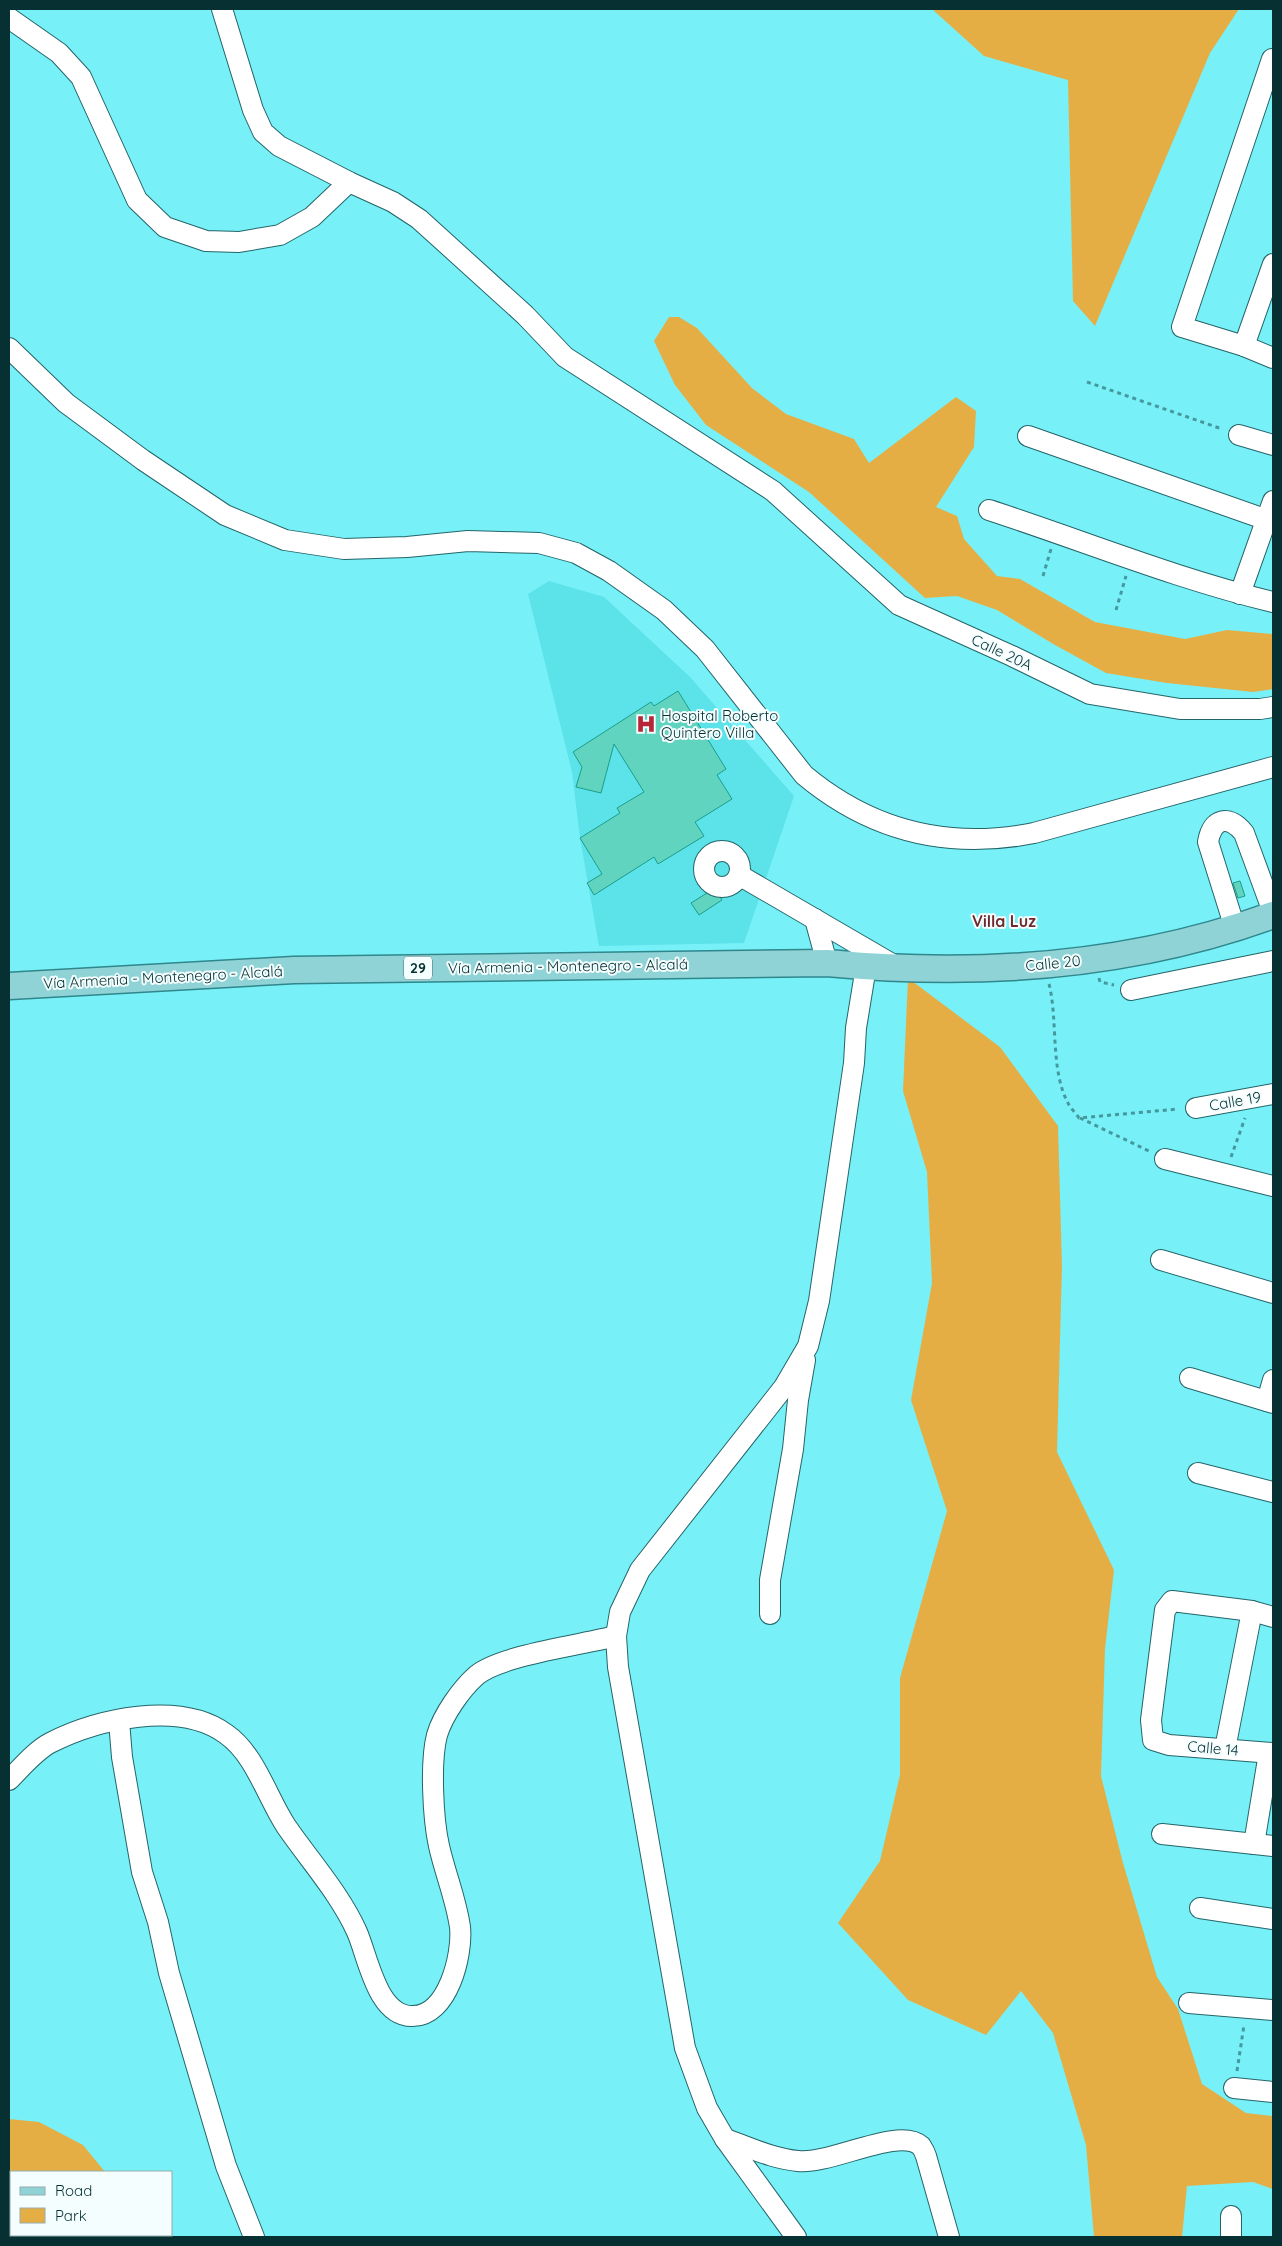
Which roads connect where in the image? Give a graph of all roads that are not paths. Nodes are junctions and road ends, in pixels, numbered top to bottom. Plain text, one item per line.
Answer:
1 (222, 9) edge
2 (9, 18) edge
3 (1272, 59) edge
4 (349, 182) junction
5 (1273, 264) edge
6 (1244, 346) junction
7 (9, 348) edge
8 (1273, 358) edge
9 (1239, 435) road end
10 (1028, 436) dead end
11 (1273, 444) edge
12 (989, 510) dead end
13 (1271, 514) edge
14 (1240, 594) junction
15 (1273, 602) edge
16 (1273, 707) edge
17 (1273, 767) edge
18 (739, 875) dead end
19 (1273, 914) edge
20 (815, 919) junction
21 (1235, 928) junction
22 (1273, 961) edge
23 (827, 963) junction
24 (866, 967) junction
25 (900, 969) junction
26 (9, 986) edge
27 (1131, 990) dead end
28 (1273, 1094) edge
29 (1196, 1108) road end
30 (1165, 1159) road end
31 (1273, 1186) edge
32 (1161, 1260) dead end
33 (1273, 1292) edge
34 (808, 1346) junction
35 (1190, 1378) dead end
36 (1273, 1380) edge
37 (1270, 1402) edge
38 (1198, 1473) dead end
39 (1273, 1492) edge
40 (1252, 1611) junction
41 (770, 1614) dead end
42 (1273, 1617) edge
43 (616, 1636) junction
44 (119, 1721) junction
45 (1224, 1749) junction
46 (1271, 1753) edge
47 (9, 1780) edge
48 (1162, 1834) dead end
49 (1264, 1845) edge
50 (1200, 1908) dead end
51 (1273, 1919) edge
52 (1189, 2003) dead end
53 (1273, 2010) edge
54 (1234, 2088) road end
55 (1273, 2092) edge
56 (725, 2139) junction
57 (1231, 2216) dead end
58 (254, 2237) edge
59 (796, 2237) edge
60 (949, 2237) edge
61 (1230, 2237) edge

1 - 4 street, Calle 20A
2 - 4 street
3 - 6 street
4 - 16 street, Calle 20A
5 - 6 street
6 - 8 street
7 - 17 street
9 - 11 street
10 - 13 street
12 - 14 street
13 - 14 street
14 - 15 street
18 - 20 street
19 - 21 main road, Calle 20
19 - 21 street
20 - 23 street
20 - 25 street
21 - 25 main road, Calle 20
22 - 27 street
23 - 24 main road, Calle 20
23 - 26 main road, Vía Armenia - Montenegro - Alcalá / 29
24 - 25 main road, Calle 20
24 - 34 street
28 - 29 street, Calle 19
30 - 31 street
32 - 33 street
34 - 41 street
34 - 43 street
35 - 37 street
36 - 37 street
38 - 39 street
40 - 42 street
40 - 45 street
40 - 45 street, Calle 14
43 - 44 street
43 - 56 street
44 - 47 street
44 - 58 street
45 - 46 street, Calle 14
46 - 49 street
48 - 49 street
50 - 51 street
52 - 53 street
54 - 55 street
56 - 59 street
56 - 60 street
57 - 61 street

